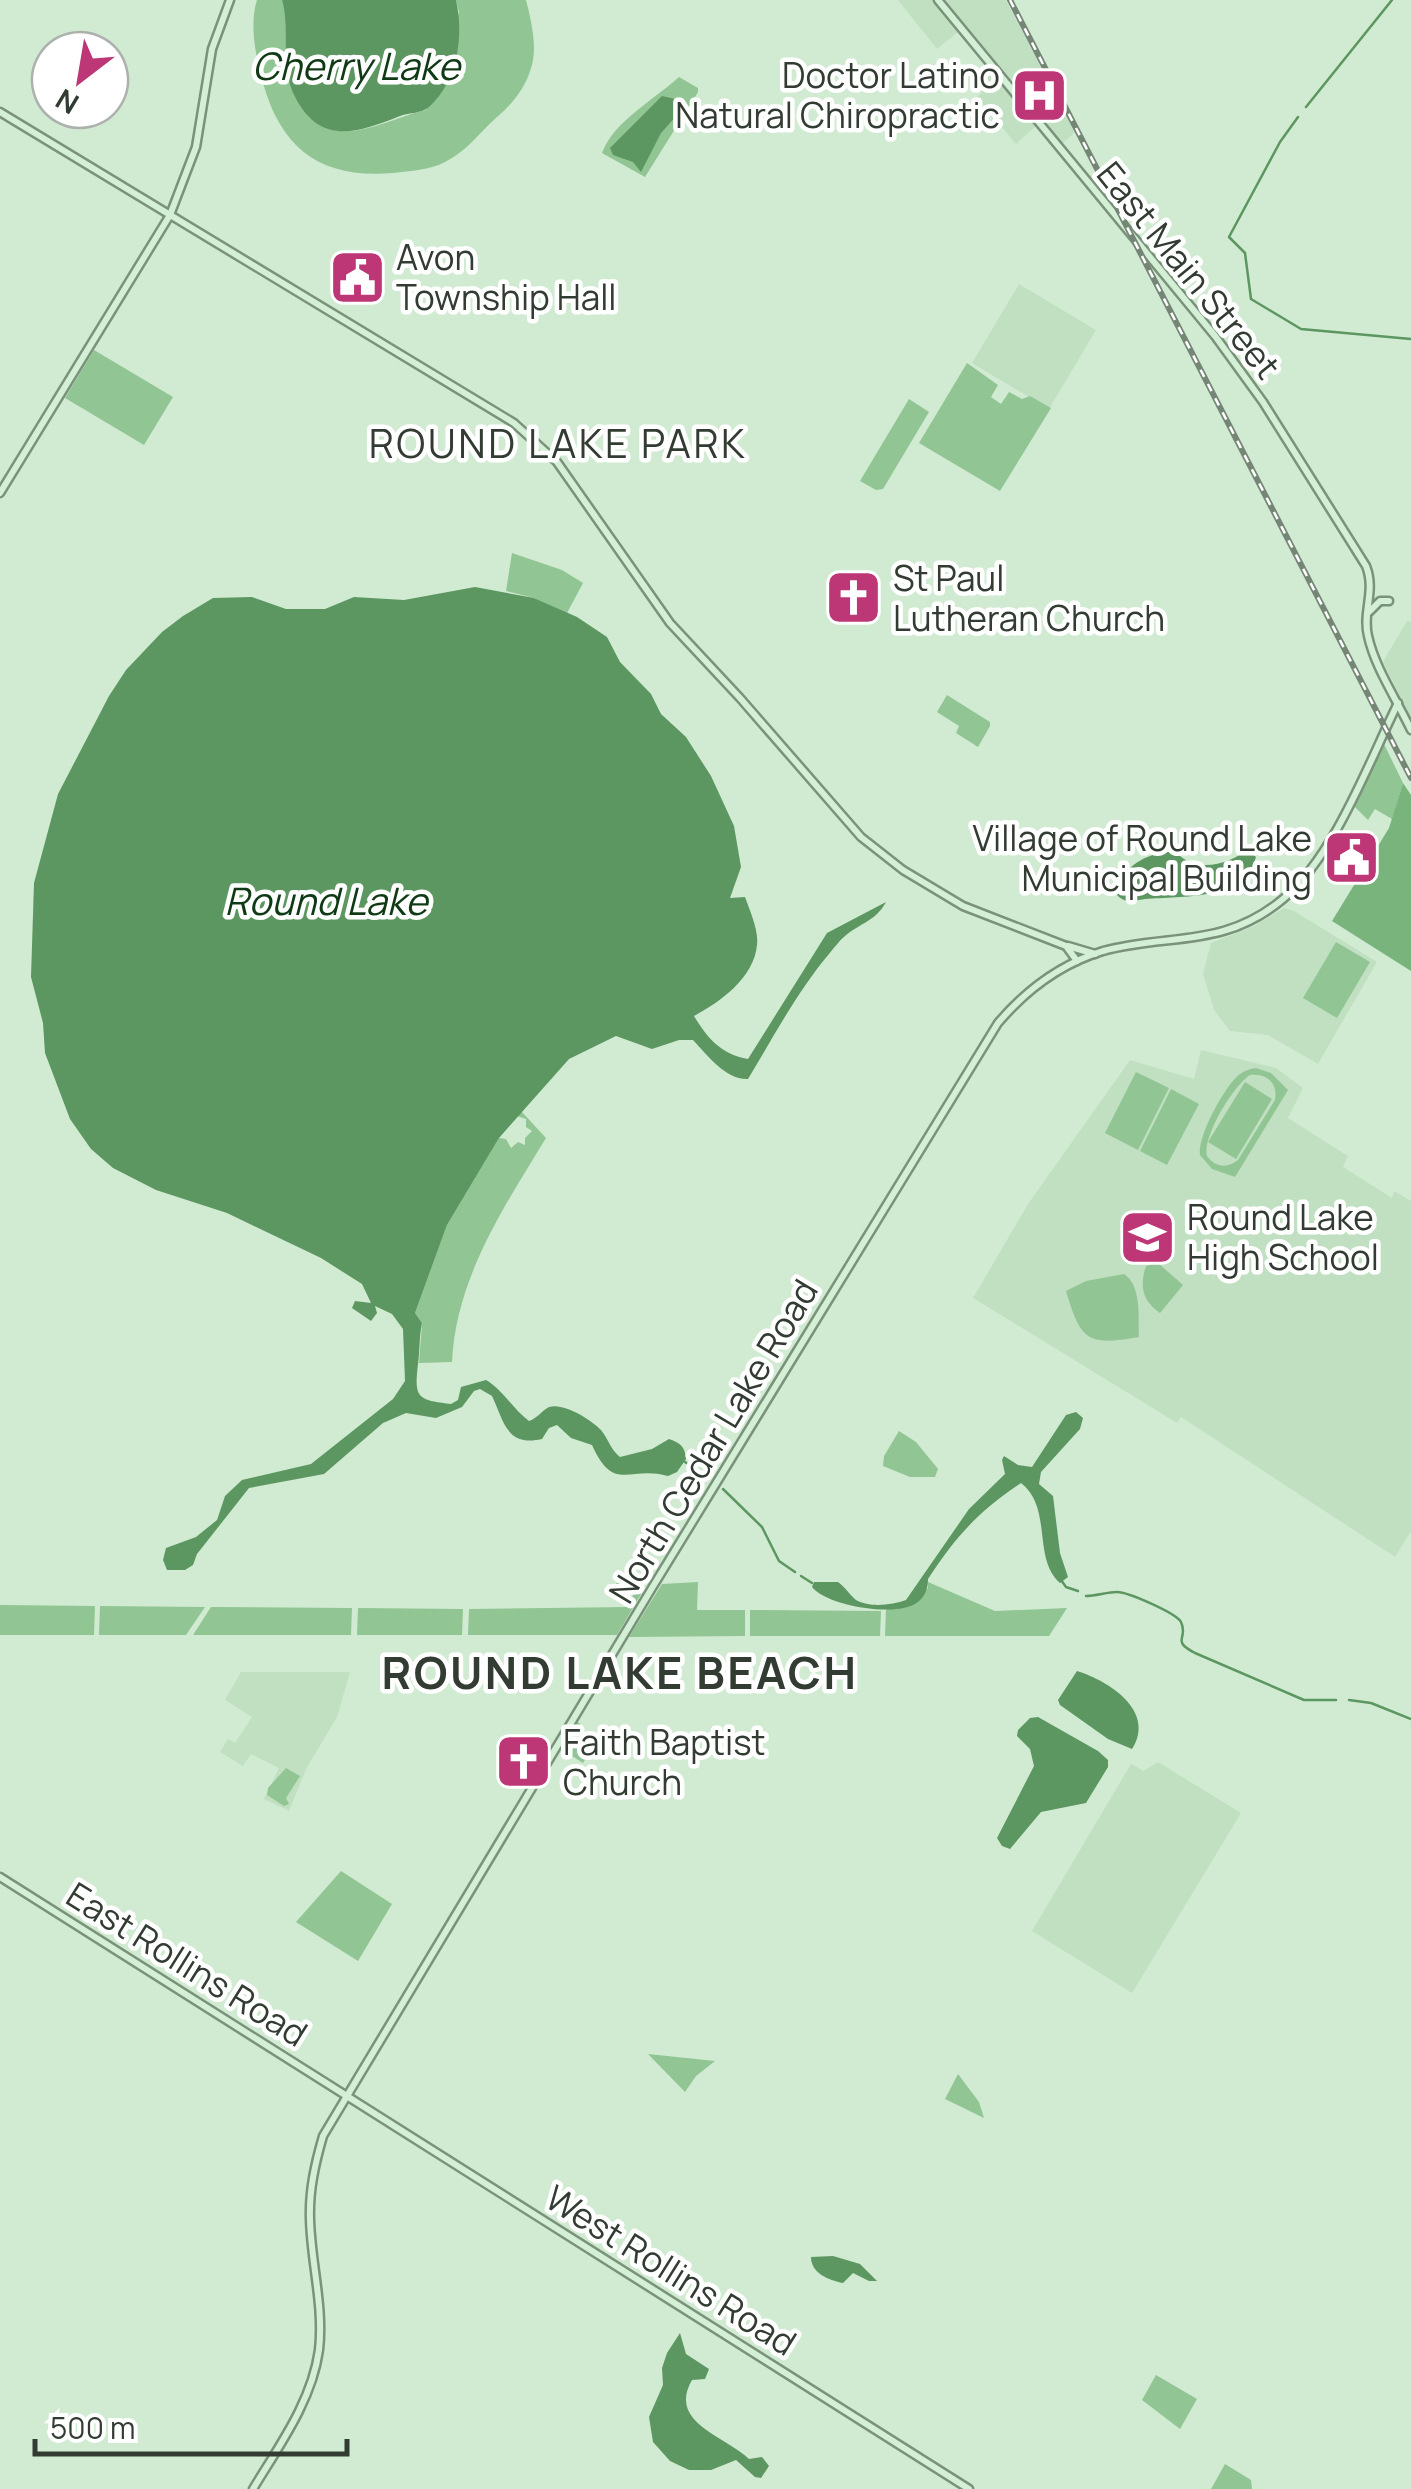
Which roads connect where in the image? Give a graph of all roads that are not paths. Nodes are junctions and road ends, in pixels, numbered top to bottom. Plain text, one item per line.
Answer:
1 (230, 0) edge
2 (938, 0) edge
3 (0, 112) edge
4 (170, 215) junction
5 (0, 493) edge
6 (1389, 601) dead end
7 (1368, 613) junction
8 (1398, 703) junction
9 (1411, 730) edge
10 (1066, 946) junction
11 (1096, 954) junction
12 (1076, 960) junction
13 (0, 1877) edge
14 (346, 2094) junction
15 (253, 2489) edge
16 (968, 2489) edge

1 - 4 main road
2 - 7 main road, East Main Street
3 - 4 main road, North Cedar Lake Road
4 - 5 main road
4 - 10 main road, North Cedar Lake Road
6 - 7 main road
7 - 8 main road
8 - 9 main road
8 - 11 main road, North Cedar Lake Road
10 - 11 main road, North Cedar Lake Road
10 - 12 main road
11 - 12 main road, North Cedar Lake Road
12 - 14 main road, North Cedar Lake Road
13 - 14 main road, East Rollins Road
14 - 15 main road, North Cedar Lake Road
14 - 16 main road, West Rollins Road

